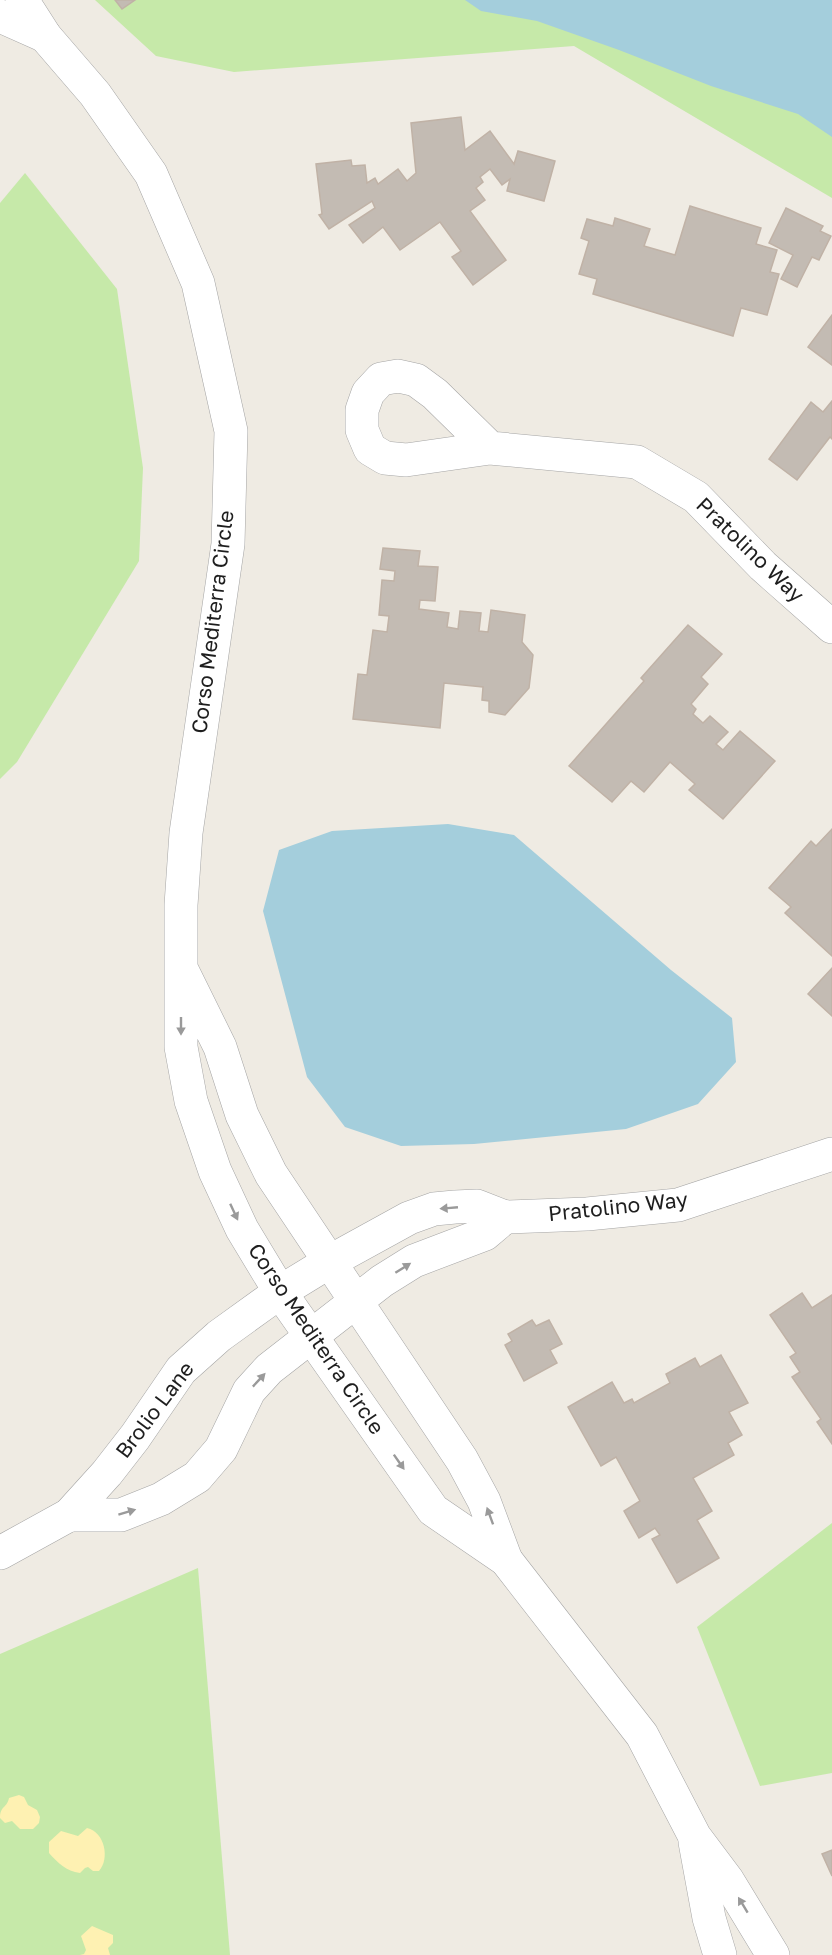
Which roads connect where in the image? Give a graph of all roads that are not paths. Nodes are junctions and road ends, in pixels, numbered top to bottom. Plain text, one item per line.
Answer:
1 (22, 0) edge
2 (0, 16) edge
3 (45, 36) junction
4 (490, 448) dead end
5 (832, 627) edge
6 (181, 968) junction
7 (832, 1154) edge
8 (505, 1217) junction
9 (329, 1262) junction
10 (280, 1292) junction
11 (356, 1302) junction
12 (311, 1335) junction
13 (69, 1515) junction
14 (0, 1553) edge
15 (506, 1560) junction
16 (694, 1837) junction
17 (720, 1955) edge
18 (773, 1955) edge

1 - 3 street, Corso Mediterra Circle
2 - 3 street, Corso Mediterra Circle
3 - 6 street, Corso Mediterra Circle
4 - 5 street, Pratolino Way
6 - 9 street, Corso Mediterra Circle
6 -> 10 street, Corso Mediterra Circle
7 - 8 street, Pratolino Way
8 -> 9 street, Pratolino Way
11 -> 8 street
9 - 10 street, Brolio Lane
9 - 11 street, Corso Mediterra Circle
10 - 12 street, Corso Mediterra Circle
10 - 13 street, Brolio Lane
11 - 12 street, Brolio Lane
15 -> 11 street, Corso Mediterra Circle
13 -> 12 street, Brolio Lane
12 -> 15 street, Corso Mediterra Circle
13 - 14 street, Brolio Lane
15 - 16 street, Corso Mediterra Circle
16 - 17 street, Corso Mediterra Circle
18 -> 16 street, Corso Mediterra Circle

